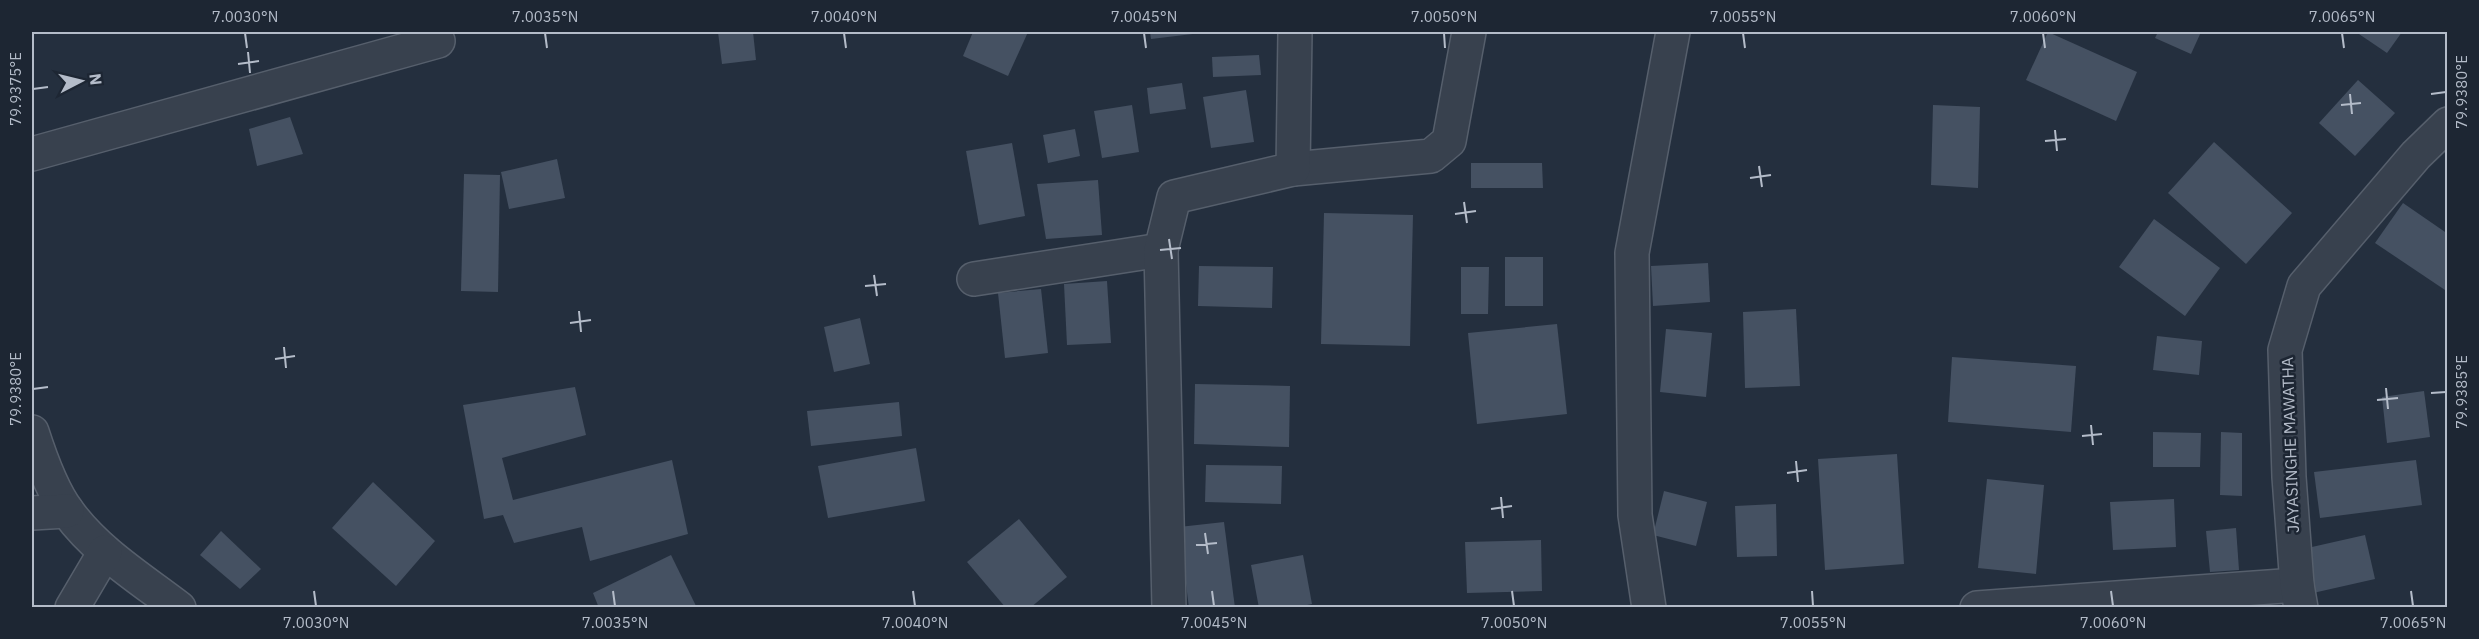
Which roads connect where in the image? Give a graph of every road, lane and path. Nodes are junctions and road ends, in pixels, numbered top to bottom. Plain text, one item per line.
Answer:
1 (1294, 32) edge
2 (1469, 32) edge
3 (1667, 33) edge
4 (438, 41) dead end
5 (2448, 123) edge
6 (32, 154) edge
7 (1293, 169) junction
8 (1161, 250) junction
9 (974, 279) dead end
10 (32, 432) edge
11 (67, 511) junction
12 (32, 513) edge
13 (105, 552) junction
14 (2299, 596) edge
15 (72, 608) edge
16 (179, 608) edge
17 (1169, 608) edge
18 (1649, 608) edge
19 (1977, 608) edge

1 - 7 street
2 - 7 street
3 - 18 street
4 - 6 street
5 - 14 street, JAYASINGHE MAWATHA
7 - 8 street
8 - 9 street
8 - 17 street
10 - 11 street
11 - 12 street
11 - 13 street
13 - 15 street
13 - 16 street
14 - 19 street

